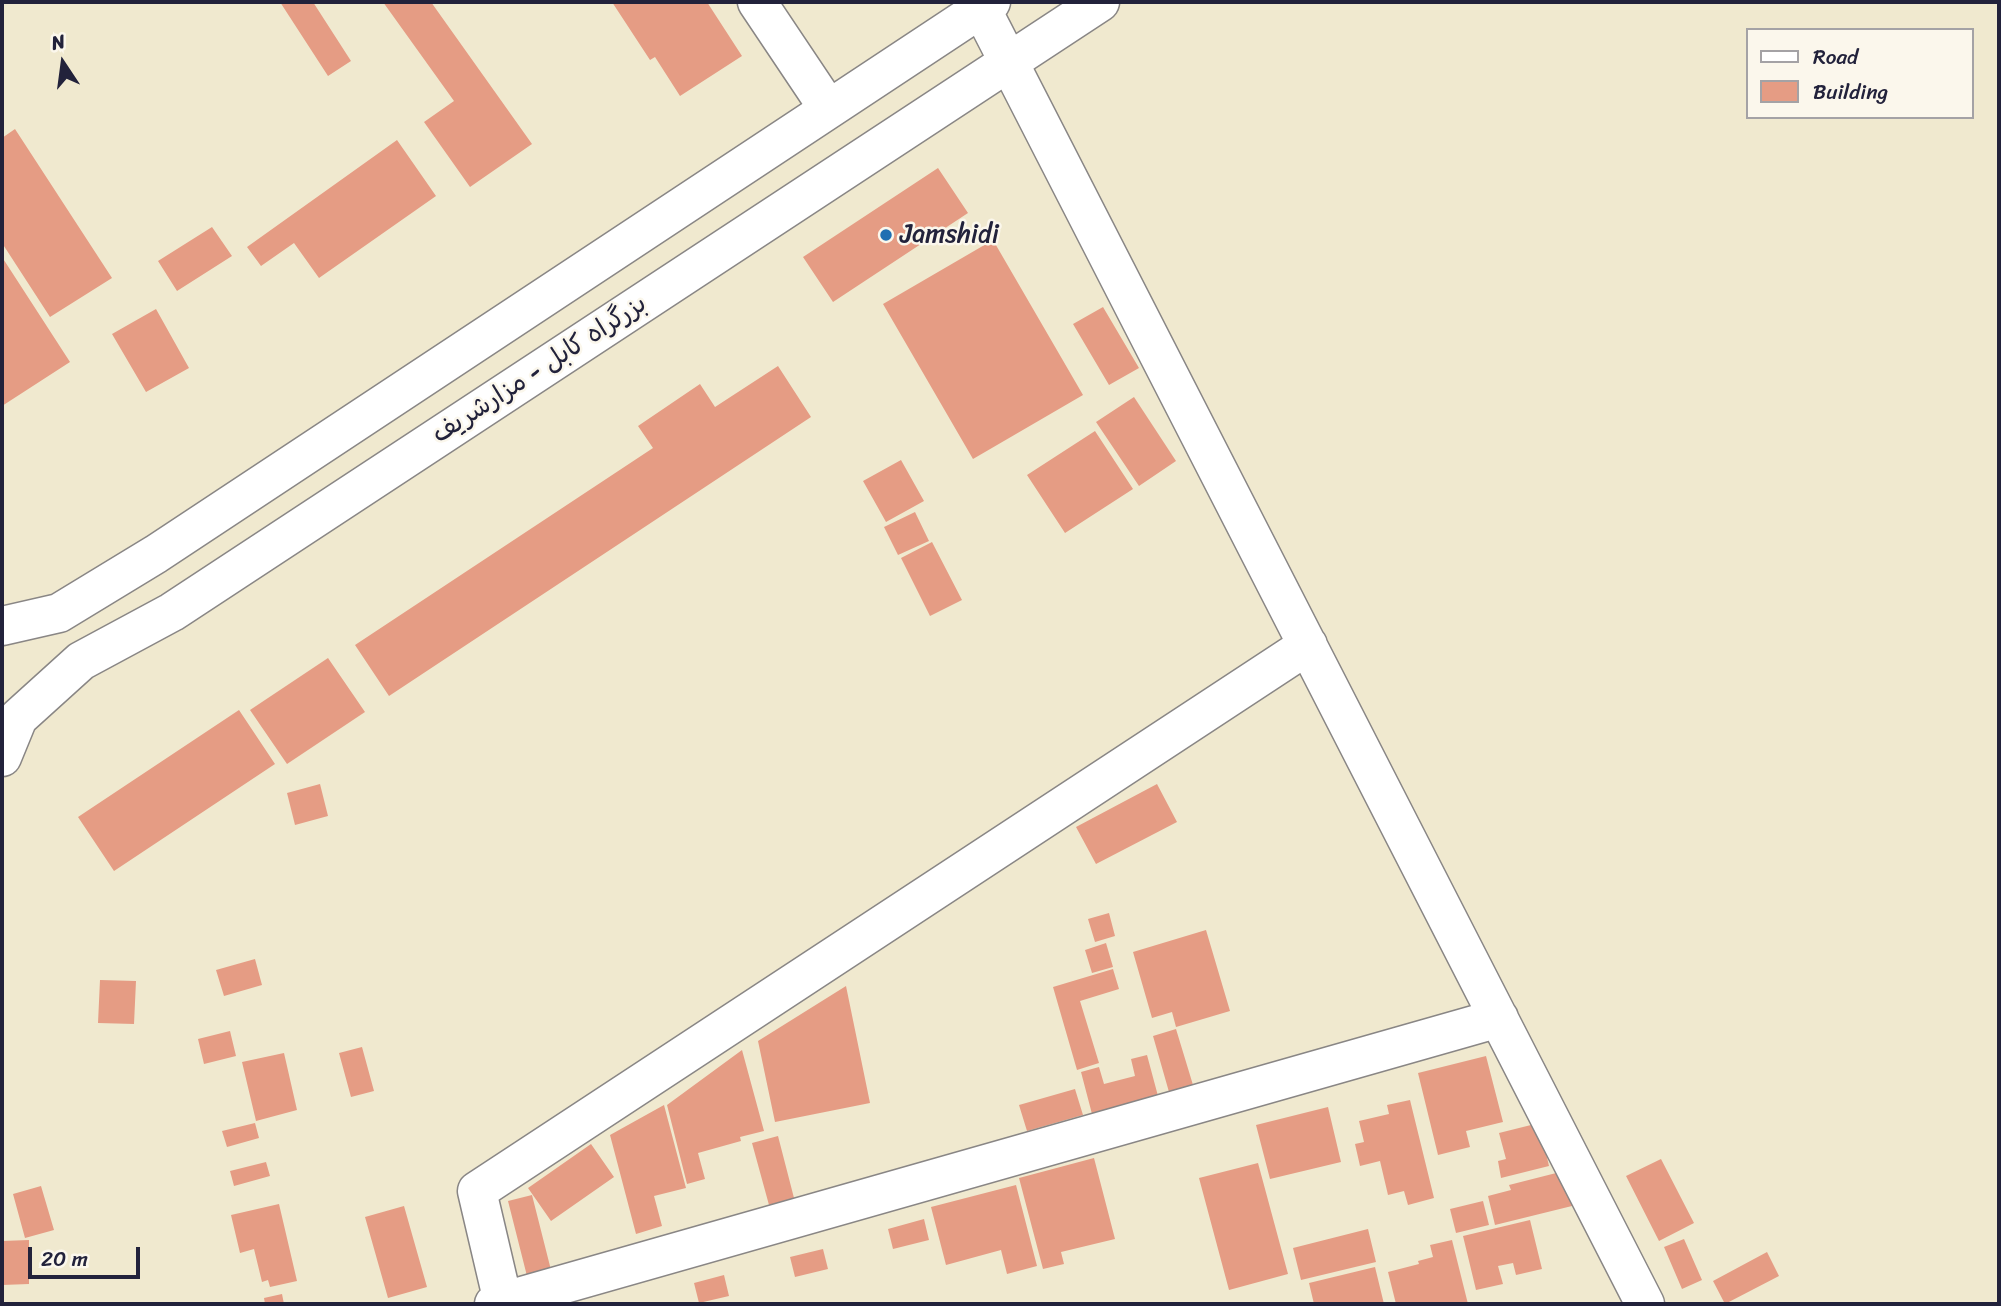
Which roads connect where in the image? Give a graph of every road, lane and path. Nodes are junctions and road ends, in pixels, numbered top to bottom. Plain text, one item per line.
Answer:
1 (757, 2) edge
2 (1100, 2) edge
3 (986, 5) edge
4 (1009, 62) junction
5 (828, 108) junction
6 (2, 626) edge
7 (1308, 645) junction
8 (2, 758) edge
9 (1499, 1018) junction
10 (499, 1303) edge
11 (1645, 1304) edge

1 - 5 main road
2 - 4 main road, بزرگراه کابل - مزارشریف
3 - 4 main road
3 - 5 main road
4 - 7 main road
4 - 8 main road, بزرگراه کابل - مزارشریف
5 - 6 main road
7 - 9 main road
7 - 10 main road
9 - 10 main road
9 - 11 main road

